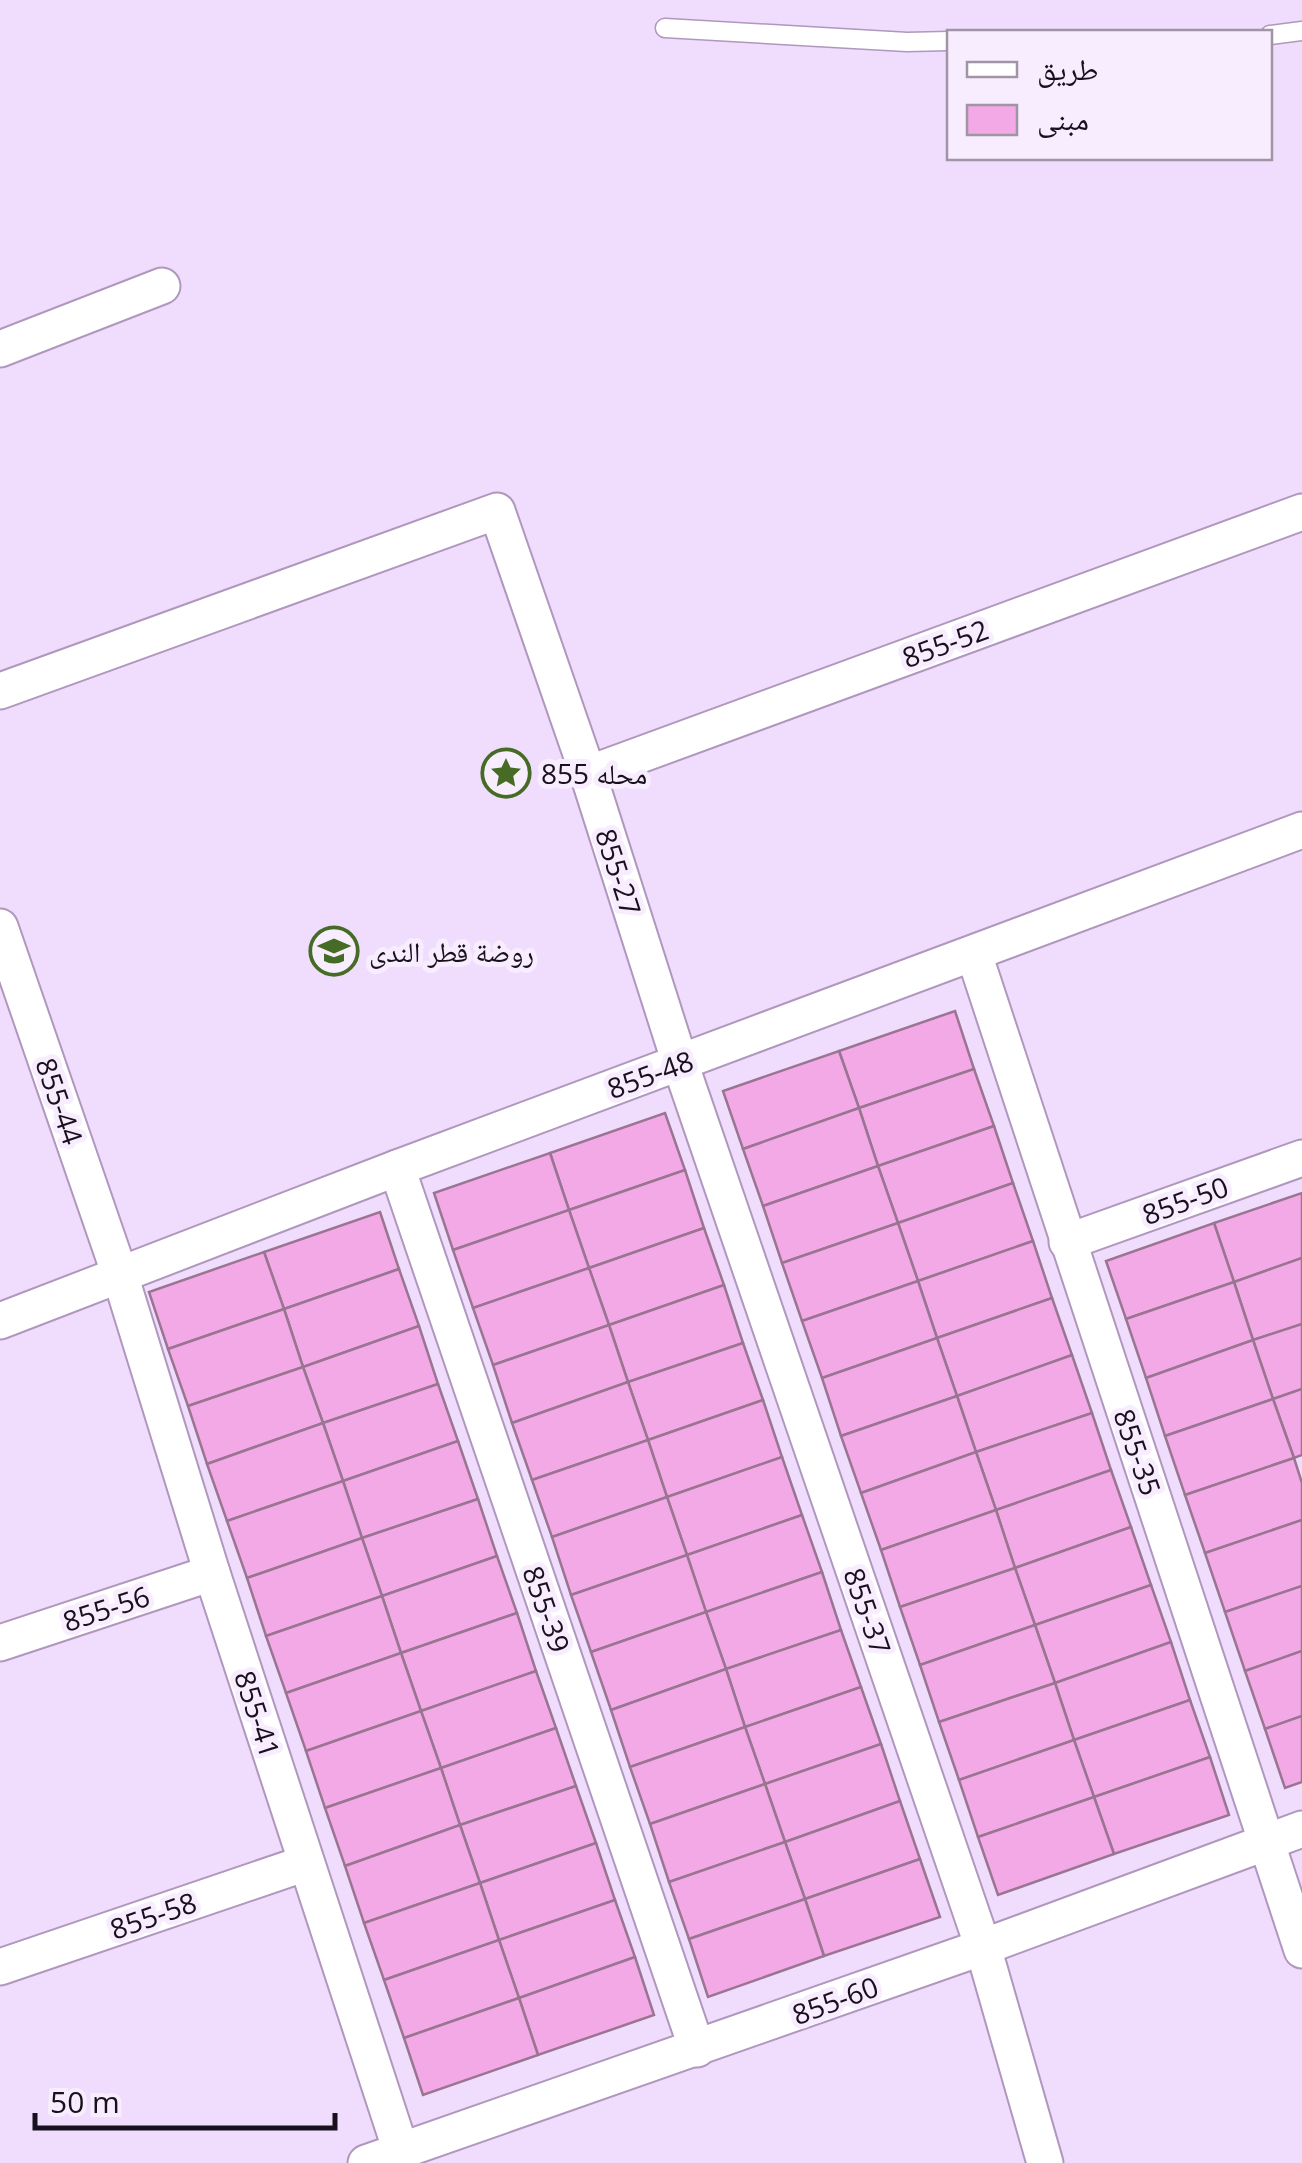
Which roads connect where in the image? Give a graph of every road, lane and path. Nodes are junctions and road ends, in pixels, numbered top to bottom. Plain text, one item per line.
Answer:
1 (665, 28) dead end
2 (1302, 31) edge
3 (1272, 35) edge
4 (947, 41) edge
5 (162, 286) dead end
6 (0, 349) edge
7 (1302, 512) edge
8 (0, 692) edge
9 (588, 774) junction
10 (1302, 830) edge
11 (0, 927) edge
12 (974, 954) junction
13 (680, 1063) junction
14 (1302, 1158) edge
15 (397, 1168) junction
16 (1067, 1242) junction
17 (120, 1275) junction
18 (0, 1321) edge
19 (212, 1573) junction
20 (0, 1643) edge
21 (1302, 1829) edge
22 (1268, 1842) junction
23 (306, 1862) junction
24 (983, 1948) junction
25 (1302, 1950) edge
26 (0, 1967) edge
27 (698, 2049) junction
28 (400, 2151) junction
29 (366, 2163) edge
30 (1045, 2163) edge

1 - 4 lane
2 - 3 lane
5 - 6 street
7 - 9 street, 855-52
8 - 9 street, 855-27
9 - 13 street, 855-27
10 - 12 street, 855-48
11 - 17 street, 855-44
12 - 13 street, 855-48
12 - 16 street, 855-35
13 - 15 street, 855-48
13 - 24 street, 855-37
14 - 16 street, 855-50
15 - 17 street, 855-48
15 - 27 street, 855-39
16 - 22 street, 855-35
17 - 18 street, 855-48
17 - 19 street, 855-41
19 - 20 street, 855-56
19 - 23 street, 855-41
21 - 22 street, 855-60
22 - 24 street, 855-60
22 - 25 street, 855-35
23 - 26 street, 855-58
23 - 28 street, 855-41
24 - 27 street, 855-60
24 - 30 street, 855-37
27 - 28 street, 855-60
28 - 29 street, 855-60

